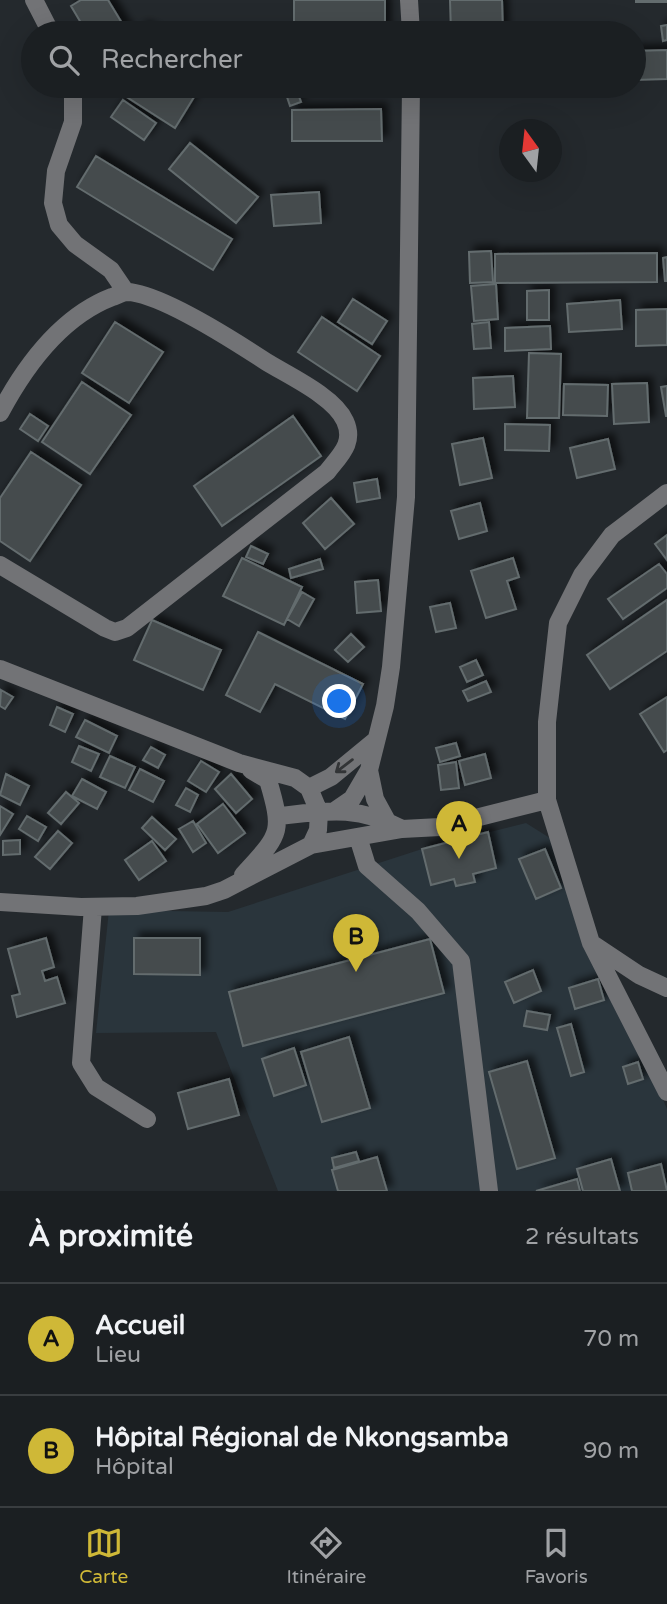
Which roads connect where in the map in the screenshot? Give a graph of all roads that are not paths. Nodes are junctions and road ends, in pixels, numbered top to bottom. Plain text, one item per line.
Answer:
1 (34, 0) edge
2 (409, 0) edge
3 (45, 21) edge
4 (410, 21) edge
5 (73, 98) edge
6 (411, 98) edge
7 (126, 292) junction
8 (0, 413) edge
9 (667, 493) edge
10 (0, 565) edge
11 (0, 668) edge
12 (376, 740) junction
13 (239, 762) junction
14 (369, 770) junction
15 (309, 788) junction
16 (547, 800) junction
17 (327, 811) junction
18 (279, 816) junction
19 (394, 825) junction
20 (358, 837) junction
21 (311, 845) junction
22 (234, 885) junction
23 (0, 902) edge
24 (81, 907) junction
25 (591, 943) junction
26 (667, 988) edge
27 (667, 1092) edge
28 (148, 1119) dead end
29 (489, 1191) edge

1 - 3 street
2 - 4 street
5 - 7 street
6 - 12 street
7 - 8 street
7 - 10 street
9 - 16 street
11 - 13 street
12 - 14 street
12 -> 15 street
13 - 15 street
13 - 18 street
14 - 17 street
14 - 19 street
15 - 17 street
16 - 19 street
16 - 25 street
17 - 18 street
17 - 19 street
17 - 21 street
18 - 22 street
19 - 20 street
20 - 21 street
20 - 29 street
21 - 22 street
22 - 24 street
23 - 24 street
24 - 28 street
25 - 26 street
25 - 27 street

